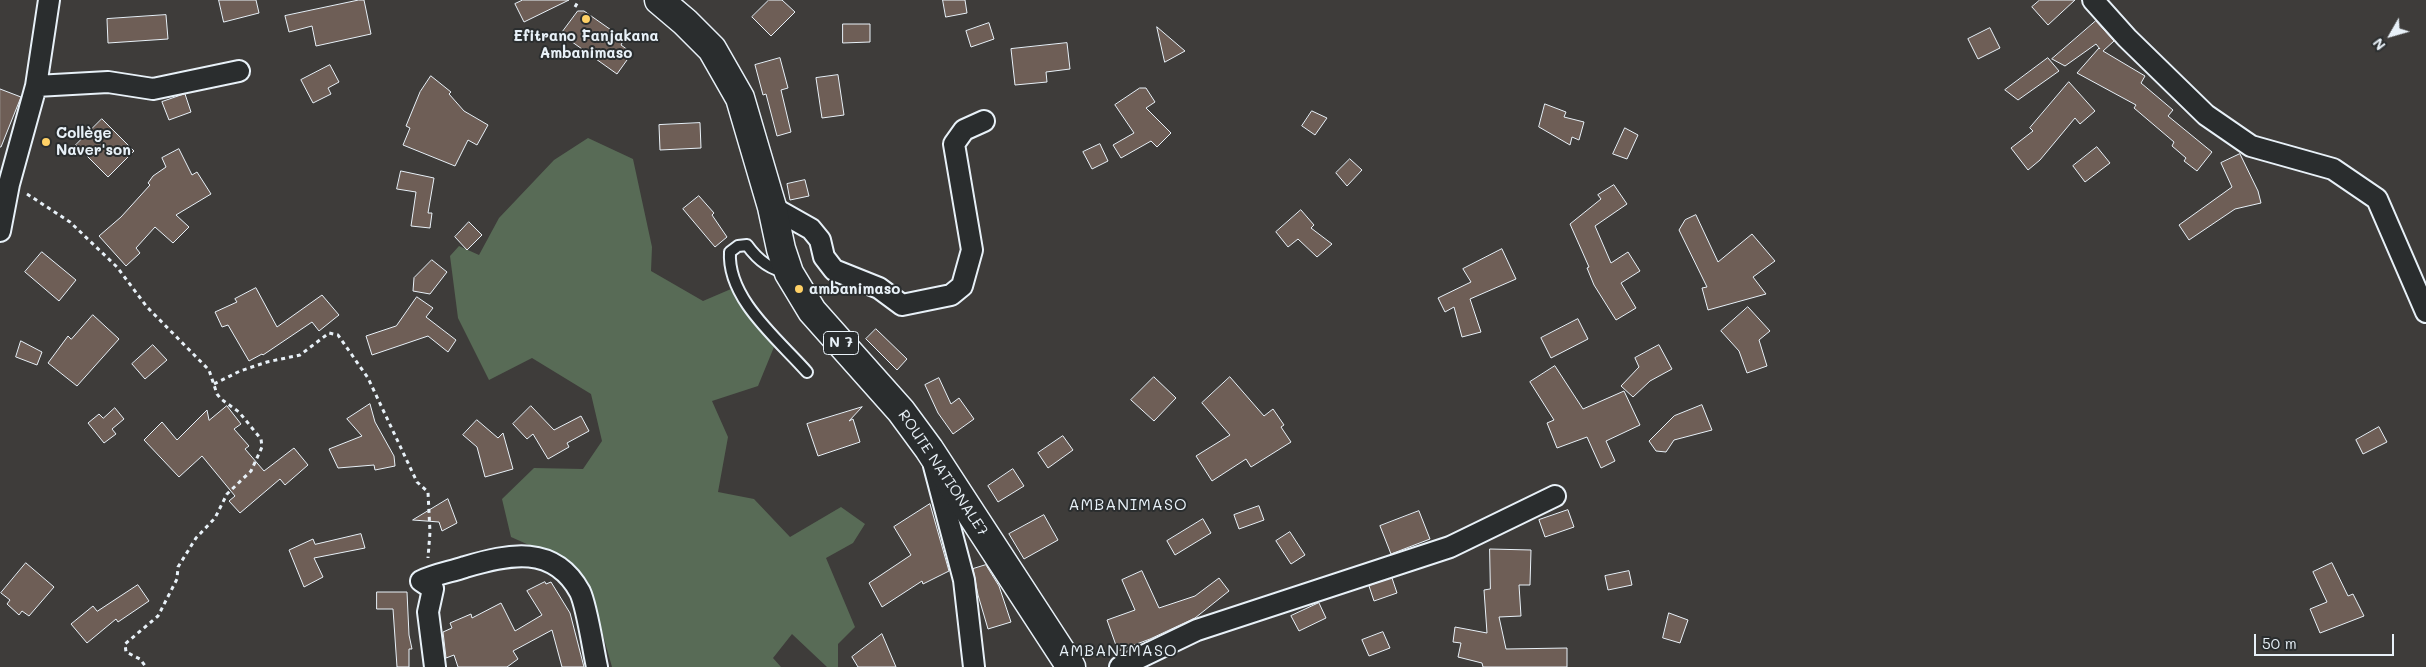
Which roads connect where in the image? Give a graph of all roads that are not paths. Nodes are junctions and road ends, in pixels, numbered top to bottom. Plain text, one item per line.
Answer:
1 (49, 0) edge
2 (659, 0) edge
3 (2094, 0) edge
4 (239, 71) dead end
5 (36, 86) junction
6 (984, 121) dead end
7 (772, 207) junction
8 (0, 231) edge
9 (790, 272) junction
10 (2426, 312) edge
11 (807, 372) dead end
12 (929, 449) junction
13 (1555, 496) dead end
14 (435, 667) edge
15 (597, 667) edge
16 (974, 667) edge
17 (1070, 667) edge
18 (1120, 667) edge

1 - 5 street
2 - 7 main road, ROUTE NATIONALE7 / N 7
3 - 10 street
4 - 5 street
5 - 8 street
6 - 7 street
7 - 9 main road, ROUTE NATIONALE7 / N 7
9 - 11 lane
9 - 12 main road, ROUTE NATIONALE7 / N 7
12 - 16 street
12 - 17 main road, ROUTE NATIONALE7 / N 7
13 - 18 street
14 - 15 street

